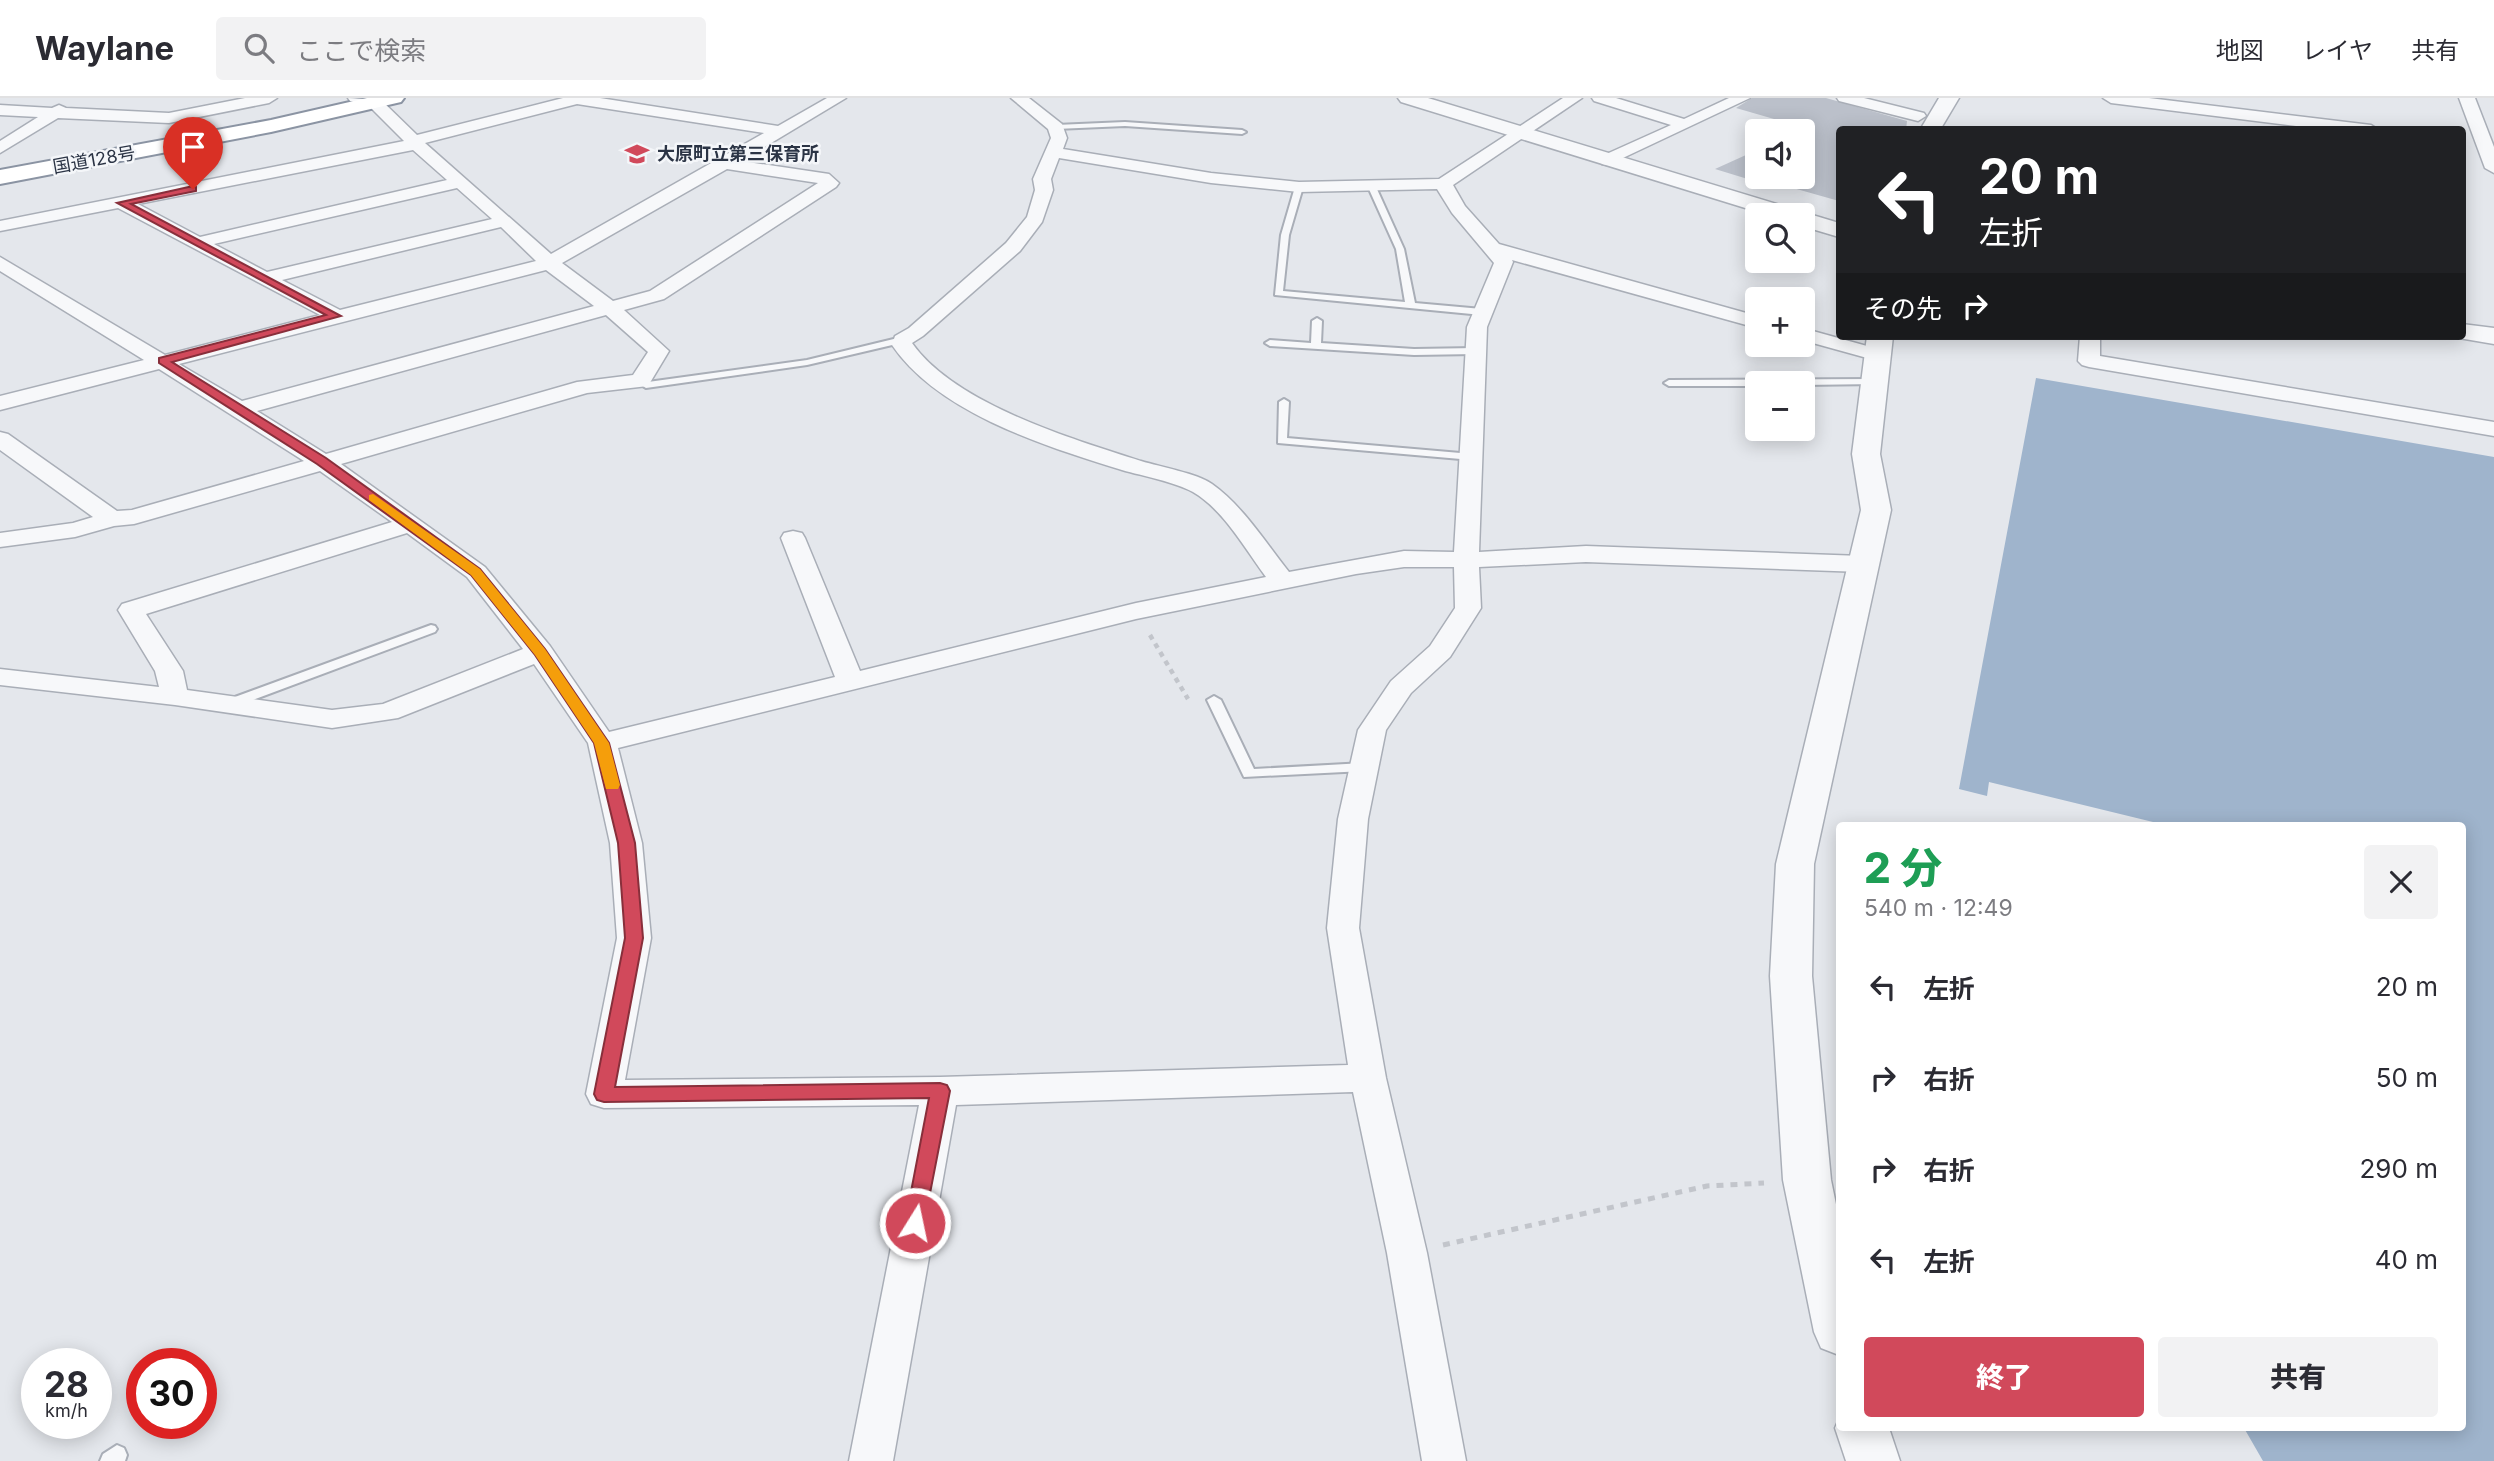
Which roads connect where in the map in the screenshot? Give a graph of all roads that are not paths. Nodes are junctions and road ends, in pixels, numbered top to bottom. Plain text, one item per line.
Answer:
1 (81, 98) edge
2 (268, 98) edge
3 (838, 98) edge
4 (1019, 98) edge
5 (1408, 98) edge
6 (1574, 98) edge
7 (1600, 98) edge
8 (1742, 98) edge
9 (1845, 98) edge
10 (1949, 98) edge
11 (2110, 98) edge
12 (2467, 98) edge
13 (579, 99) edge
14 (375, 100) edge
15 (0, 110) edge
16 (55, 112) junction
17 (1924, 123) edge
18 (1684, 124) junction
19 (2338, 126) edge
20 (1056, 127) junction
21 (780, 131) junction
22 (1242, 132) dead end
23 (1522, 133) junction
24 (2466, 141) edge
25 (415, 142) junction
26 (2490, 144) edge
27 (0, 148) edge
28 (1052, 152) junction
29 (1608, 160) junction
30 (723, 163) junction
31 (2494, 168) edge
32 (0, 177) edge
33 (461, 182) junction
34 (1443, 184) junction
35 (1299, 187) junction
36 (1372, 187) junction
37 (122, 203) junction
38 (1750, 203) edge
39 (505, 220) junction
40 (1815, 223) edge
41 (0, 226) edge
42 (1836, 229) edge
43 (196, 243) junction
44 (1495, 249) junction
45 (0, 263) edge
46 (549, 263) junction
47 (265, 278) junction
48 (1410, 303) junction
49 (611, 309) junction
50 (1482, 312) junction
51 (336, 316) junction
52 (1745, 318) edge
53 (1317, 321) dead end
54 (2466, 332) edge
55 (2494, 336) edge
56 (1815, 338) edge
57 (902, 340) junction
58 (2090, 340) edge
59 (1270, 343) dead end
60 (1316, 346) junction
61 (1476, 351) junction
62 (1877, 358) edge
63 (163, 361) junction
64 (640, 382) junction
65 (1669, 383) dead end
66 (1284, 402) dead end
67 (0, 403) edge
68 (239, 409) junction
69 (2494, 429) edge
70 (0, 439) edge
71 (1472, 457) junction
72 (321, 461) junction
73 (112, 519) junction
74 (411, 524) junction
75 (793, 538) dead end
76 (0, 540) edge
77 (1466, 560) junction
78 (1862, 564) junction
79 (1282, 580) junction
80 (431, 629) dead end
81 (540, 652) junction
82 (0, 677) edge
83 (850, 679) junction
84 (175, 697) junction
85 (1214, 700) road end
86 (227, 704) junction
87 (602, 743) junction
88 (1364, 767) junction
89 (1367, 1078) junction
90 (940, 1091) junction
91 (1836, 1318) edge
92 (1862, 1431) edge
93 (871, 1461) edge
94 (1444, 1461) edge
95 (1873, 1461) edge

1 - 16 street
2 - 16 street
3 - 21 street
4 - 20 street
5 - 23 street
6 - 23 street
7 - 18 street
8 - 18 street
9 - 17 street
10 - 17 street
11 - 19 street
12 - 26 street
13 - 21 street
13 - 25 street
14 - 25 street
14 - 32 highway, 国道128号
15 - 16 street
16 - 27 street
18 - 29 street
20 - 22 lane
20 - 28 street
21 - 30 street
23 - 29 street
23 - 34 street
24 - 26 street
25 - 33 street
25 - 37 street
26 - 31 street
28 - 35 street
28 - 57 street
29 - 38 street
30 - 46 street
30 - 49 street
33 - 39 street
33 - 43 street
34 - 36 street
34 - 44 street
35 - 36 street
35 - 48 lane
36 - 48 lane
37 - 41 street
37 - 43 street
39 - 46 street
39 - 47 street
40 - 42 street
43 - 47 street
44 - 50 street
44 - 52 street
45 - 63 street
46 - 49 street
46 - 51 street
47 - 51 street
48 - 50 lane
49 - 64 street
49 - 68 street
50 - 61 street
51 - 63 street
53 - 60 lane
54 - 55 street
56 - 62 street
57 - 64 lane
57 - 79 street
58 - 69 street
59 - 60 lane
60 - 61 lane
61 - 71 street
62 - 65 lane
62 - 78 street
63 - 67 street
63 - 68 street
64 - 72 street
66 - 71 lane
68 - 72 street
70 - 73 street
71 - 77 street
72 - 73 street
72 - 74 street
73 - 76 street
74 - 81 street
74 - 84 street
75 - 83 street
77 - 78 street
77 - 79 street
77 - 88 street
78 - 91 street
79 - 83 street
80 - 86 lane
81 - 86 street
81 - 87 street
82 - 84 street
83 - 87 street
84 - 86 street
85 - 88 lane
87 - 90 street
88 - 89 street
89 - 90 street
89 - 94 street
90 - 93 street
92 - 95 street

